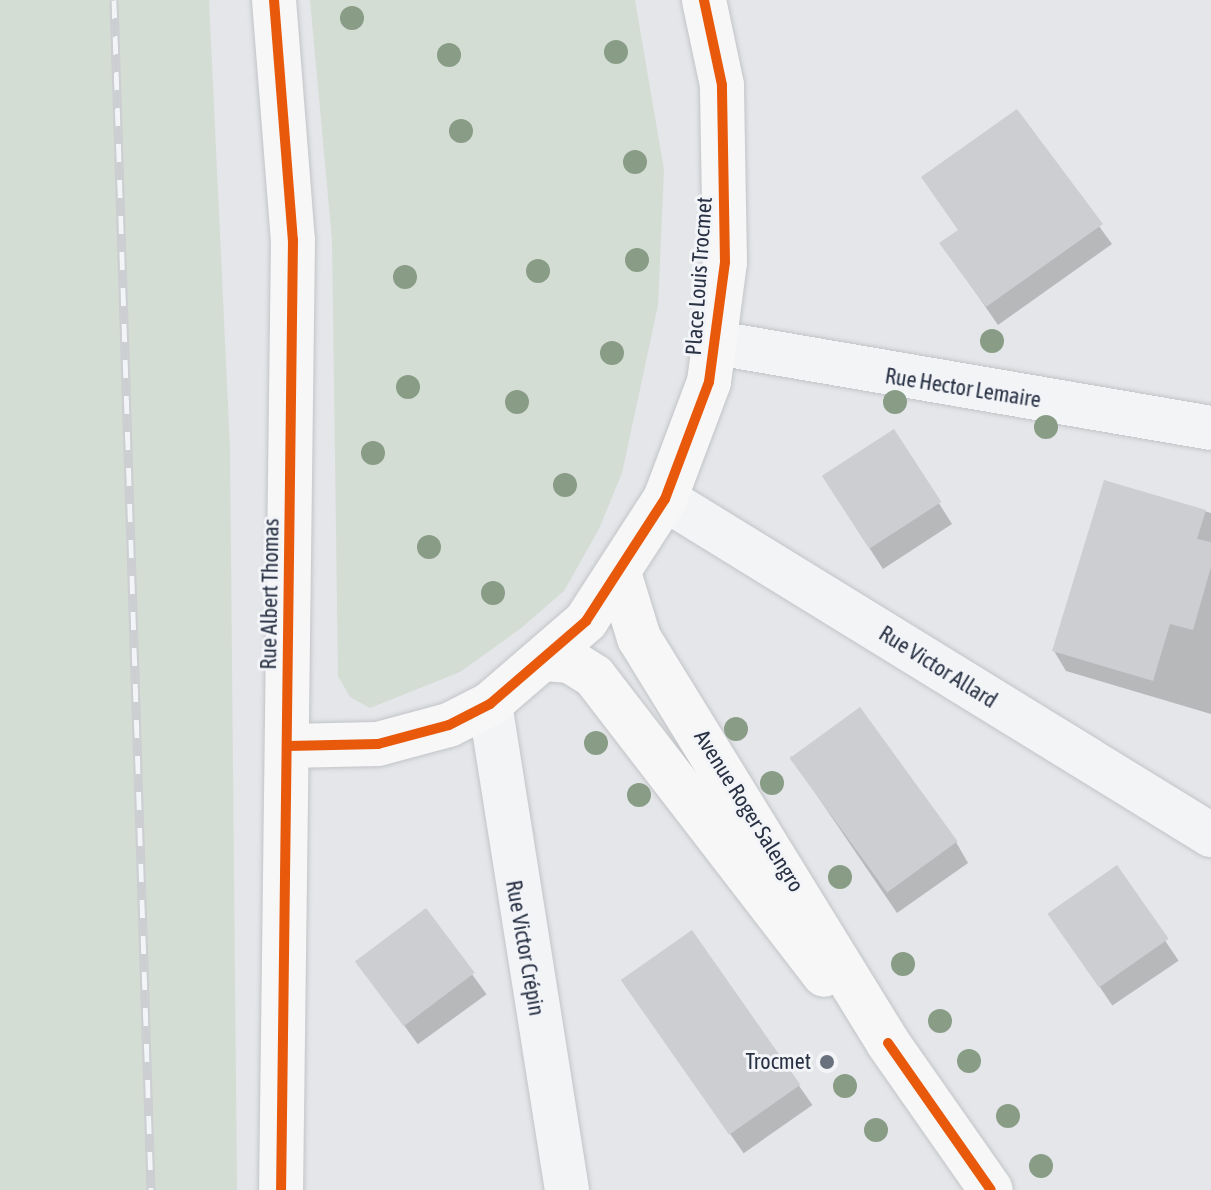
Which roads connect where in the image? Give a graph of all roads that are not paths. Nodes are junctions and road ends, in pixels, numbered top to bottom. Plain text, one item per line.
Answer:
1 (274, 0) edge
2 (704, 0) edge
3 (717, 343) junction
4 (1211, 428) edge
5 (665, 499) junction
6 (620, 576) junction
7 (545, 659) junction
8 (490, 704) junction
9 (288, 746) junction
10 (1211, 835) edge
11 (888, 1043) junction
12 (281, 1190) edge
13 (567, 1190) edge
14 (991, 1190) edge

1 - 9 street, Rue Albert Thomas
2 - 3 street, Place Louis Trocmet
3 - 4 street, Rue Hector Lemaire
3 - 5 street, Place Louis Trocmet
5 - 6 street, Place Louis Trocmet
5 - 10 street, Rue Victor Allard
6 - 7 street, Place Louis Trocmet
6 - 11 street, Avenue Roger Salengro
7 - 8 street, Place Louis Trocmet
7 - 11 street, Avenue Roger Salengro
8 - 9 street, Place Louis Trocmet
8 - 13 street, Rue Victor Crépin
9 - 12 street, Rue Albert Thomas
11 - 14 street, Avenue Roger Salengro

